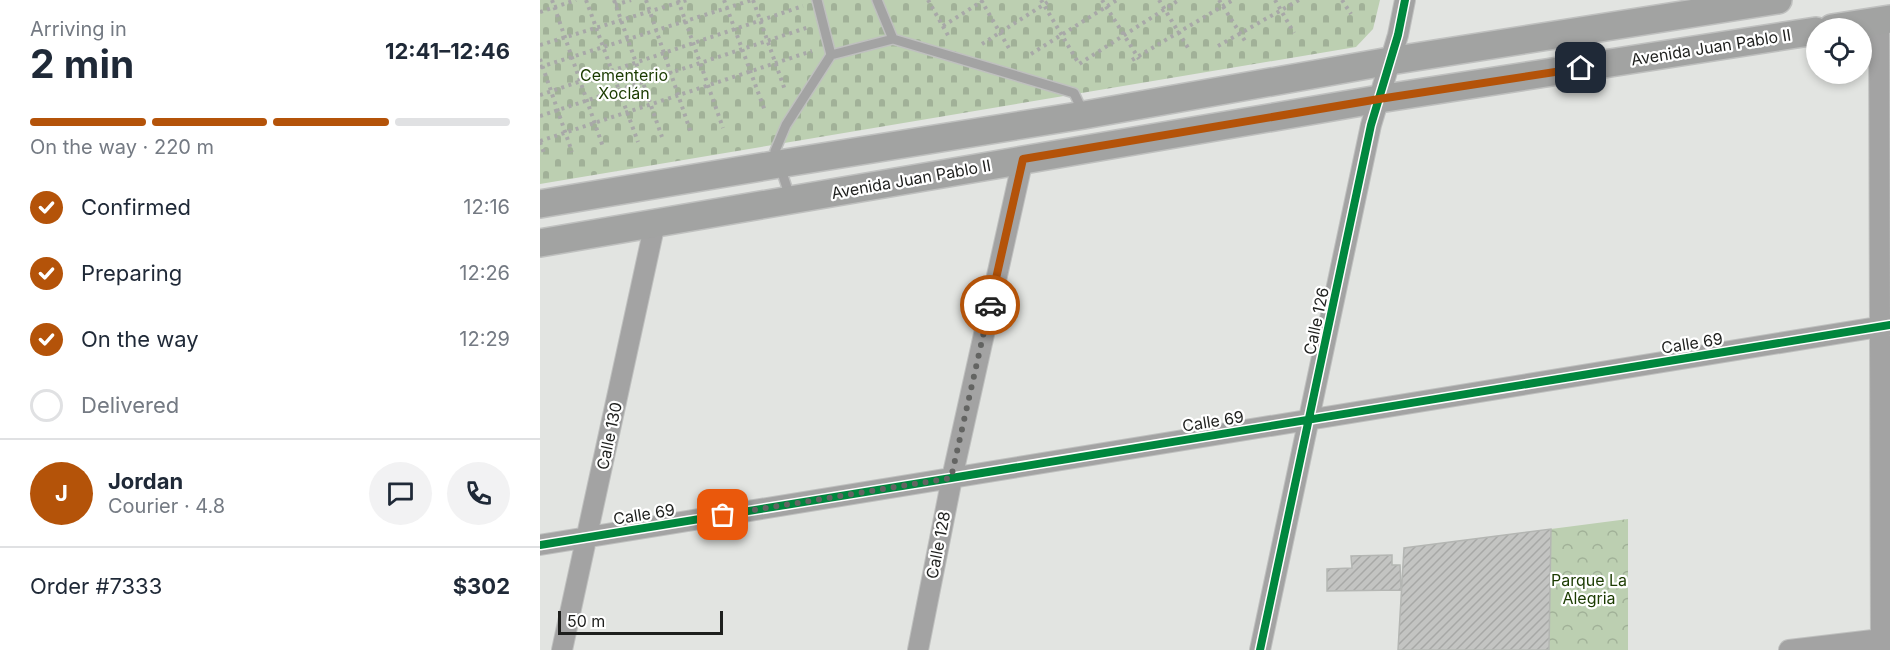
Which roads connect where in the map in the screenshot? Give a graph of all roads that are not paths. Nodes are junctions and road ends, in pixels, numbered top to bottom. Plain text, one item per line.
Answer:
1 (817, 0) edge
2 (877, 0) edge
3 (1405, 0) edge
4 (1778, 0) edge
5 (1885, 20) edge
6 (1806, 33) edge
7 (893, 39) junction
8 (831, 55) junction
9 (1390, 61) junction
10 (1379, 99) junction
11 (1084, 115) junction
12 (1023, 159) junction
13 (779, 164) junction
14 (791, 199) junction
15 (540, 204) edge
16 (656, 223) junction
17 (540, 243) edge
18 (1886, 326) edge
19 (1309, 419) junction
20 (951, 478) junction
21 (586, 538) junction
22 (540, 545) edge
23 (1884, 643) edge
24 (562, 650) edge
25 (918, 650) edge
26 (1260, 650) edge
27 (1789, 650) edge

1 - 8 lane
2 - 7 lane
3 - 9 street, Calle 126
4 - 9 main road
5 - 18 street
6 - 10 main road, Avenida Juan Pablo II
7 - 8 lane
7 - 11 lane
8 - 13 lane
9 - 10 street, Calle 126
9 - 11 main road
10 - 12 main road, Avenida Juan Pablo II
10 - 19 street, Calle 126
11 - 13 main road
12 - 14 main road, Avenida Juan Pablo II
12 - 20 street, Calle 128
13 - 14 lane
13 - 15 main road
14 - 16 main road, Avenida Juan Pablo II
16 - 17 main road, Avenida Juan Pablo II
16 - 21 street, Calle 130
18 - 19 street, Calle 69
18 - 23 street
19 - 20 street, Calle 69
19 - 26 street, Calle 126
20 - 21 street, Calle 69
20 - 25 street, Calle 128
21 - 22 street, Calle 69
21 - 24 street, Calle 130
23 - 27 street

